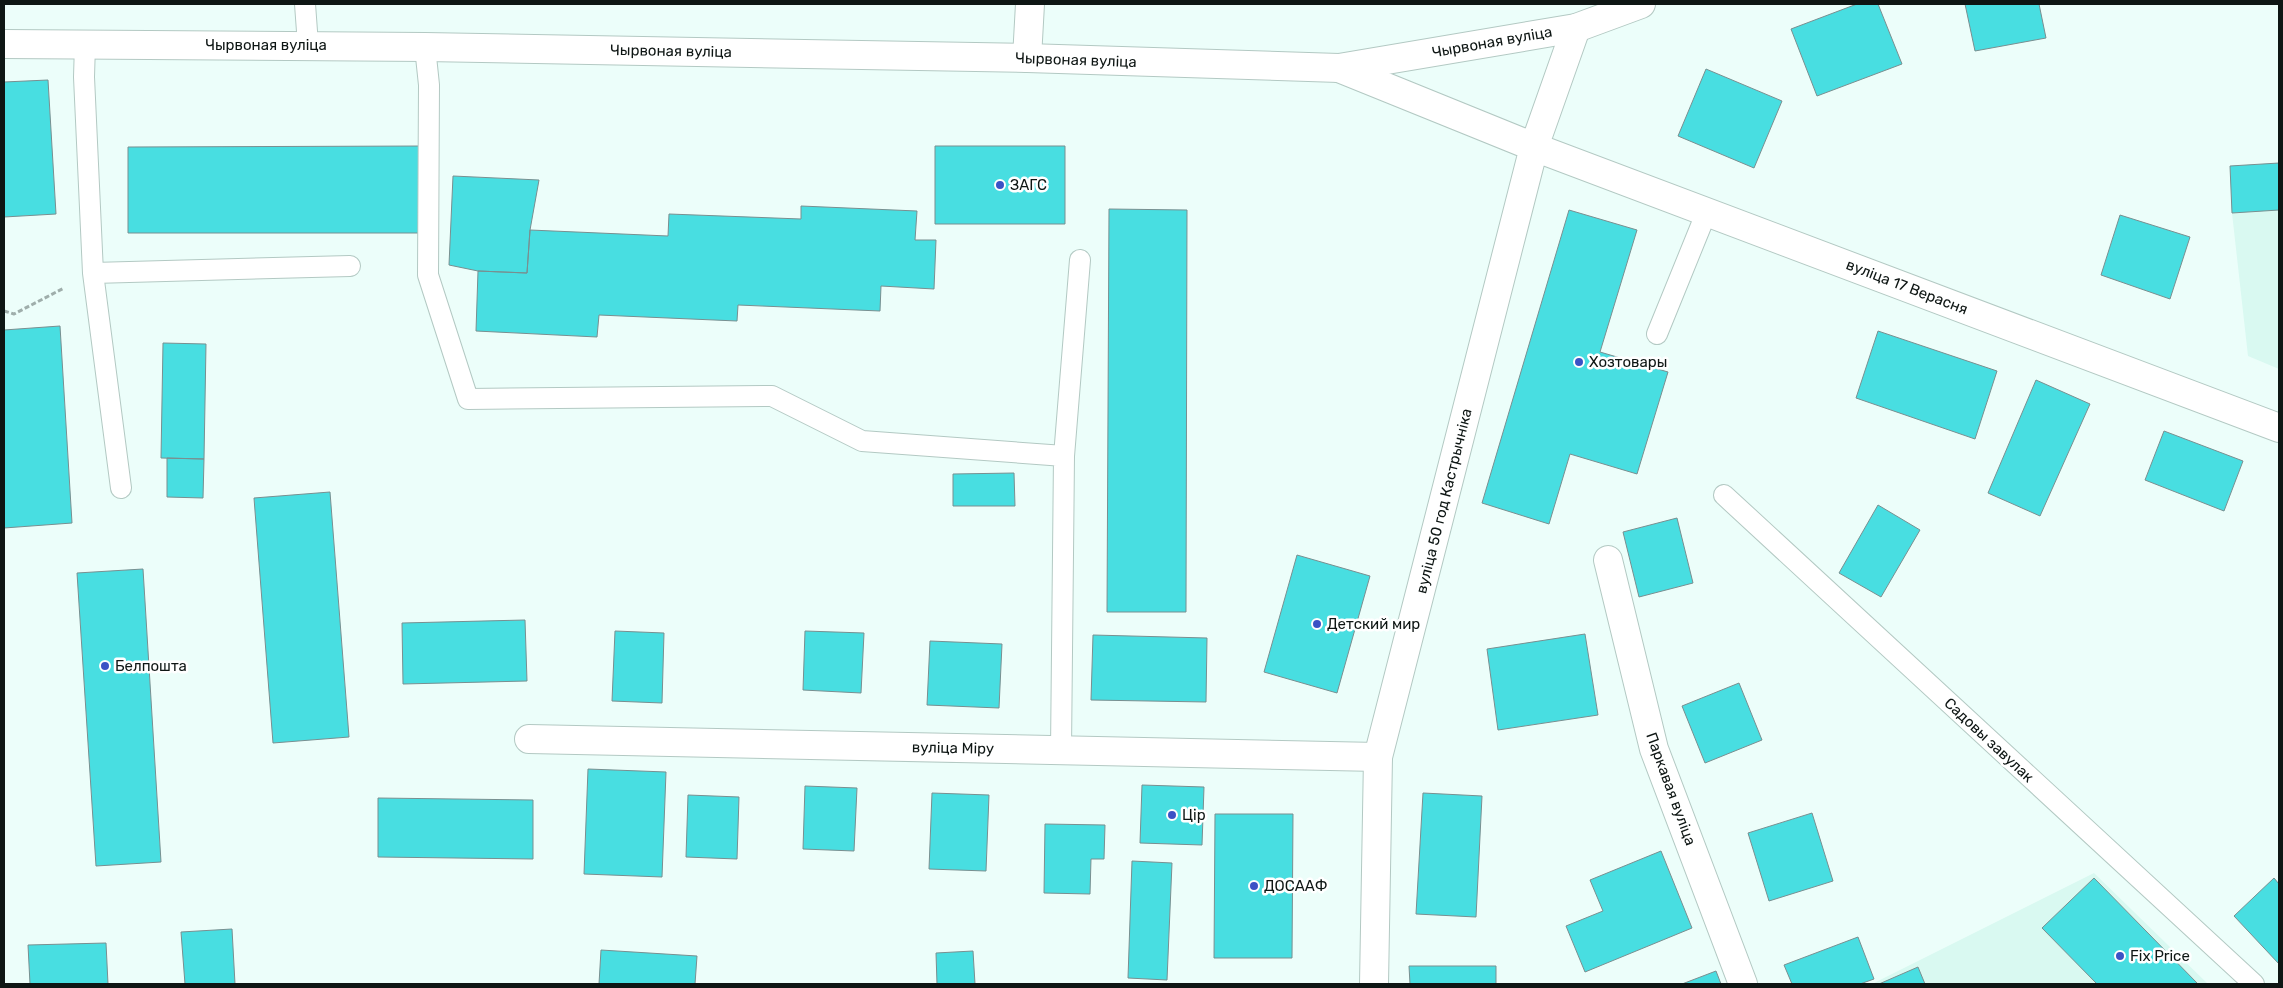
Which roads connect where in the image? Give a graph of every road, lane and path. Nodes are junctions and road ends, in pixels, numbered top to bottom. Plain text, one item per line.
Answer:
1 (305, 4) edge
2 (1030, 4) edge
3 (1641, 4) edge
4 (1576, 28) junction
5 (4, 44) edge
6 (86, 44) junction
7 (308, 44) junction
8 (425, 47) junction
9 (1027, 58) junction
10 (1339, 68) junction
11 (1534, 147) junction
12 (1707, 211) junction
13 (1080, 260) dead end
14 (350, 266) dead end
15 (93, 272) junction
16 (4, 311) edge
17 (1657, 334) dead end
18 (2279, 428) edge
19 (1064, 456) junction
20 (122, 488) dead end
21 (1724, 495) dead end
22 (1608, 560) dead end
23 (528, 739) dead end
24 (1061, 750) junction
25 (1378, 757) junction
26 (1374, 984) edge
27 (1744, 984) edge
28 (2254, 984) edge

1 - 7 lane
2 - 9 street
3 - 4 street, Чырвоная вуліца
4 - 10 street, Чырвоная вуліца
4 - 11 street, вуліца 50 год Кастрычніка
5 - 6 street, Чырвоная вуліца
6 - 7 street, Чырвоная вуліца
6 - 15 lane
7 - 8 street, Чырвоная вуліца
8 - 9 street, Чырвоная вуліца
8 - 19 lane
9 - 10 street, Чырвоная вуліца
10 - 11 street, Чырвоная вуліца
11 - 12 street, вуліца 17 Верасня
11 - 25 street, вуліца 50 год Кастрычніка
12 - 17 lane
12 - 18 street, вуліца 17 Верасня
13 - 19 lane
14 - 15 lane
15 - 16 path
15 - 20 lane
19 - 24 lane
21 - 28 lane, Садовы завулак
22 - 27 street, Паркавая вуліца
23 - 24 street, вуліца Міру
24 - 25 street, вуліца Міру
25 - 26 street, вуліца 50 год Кастрычніка

